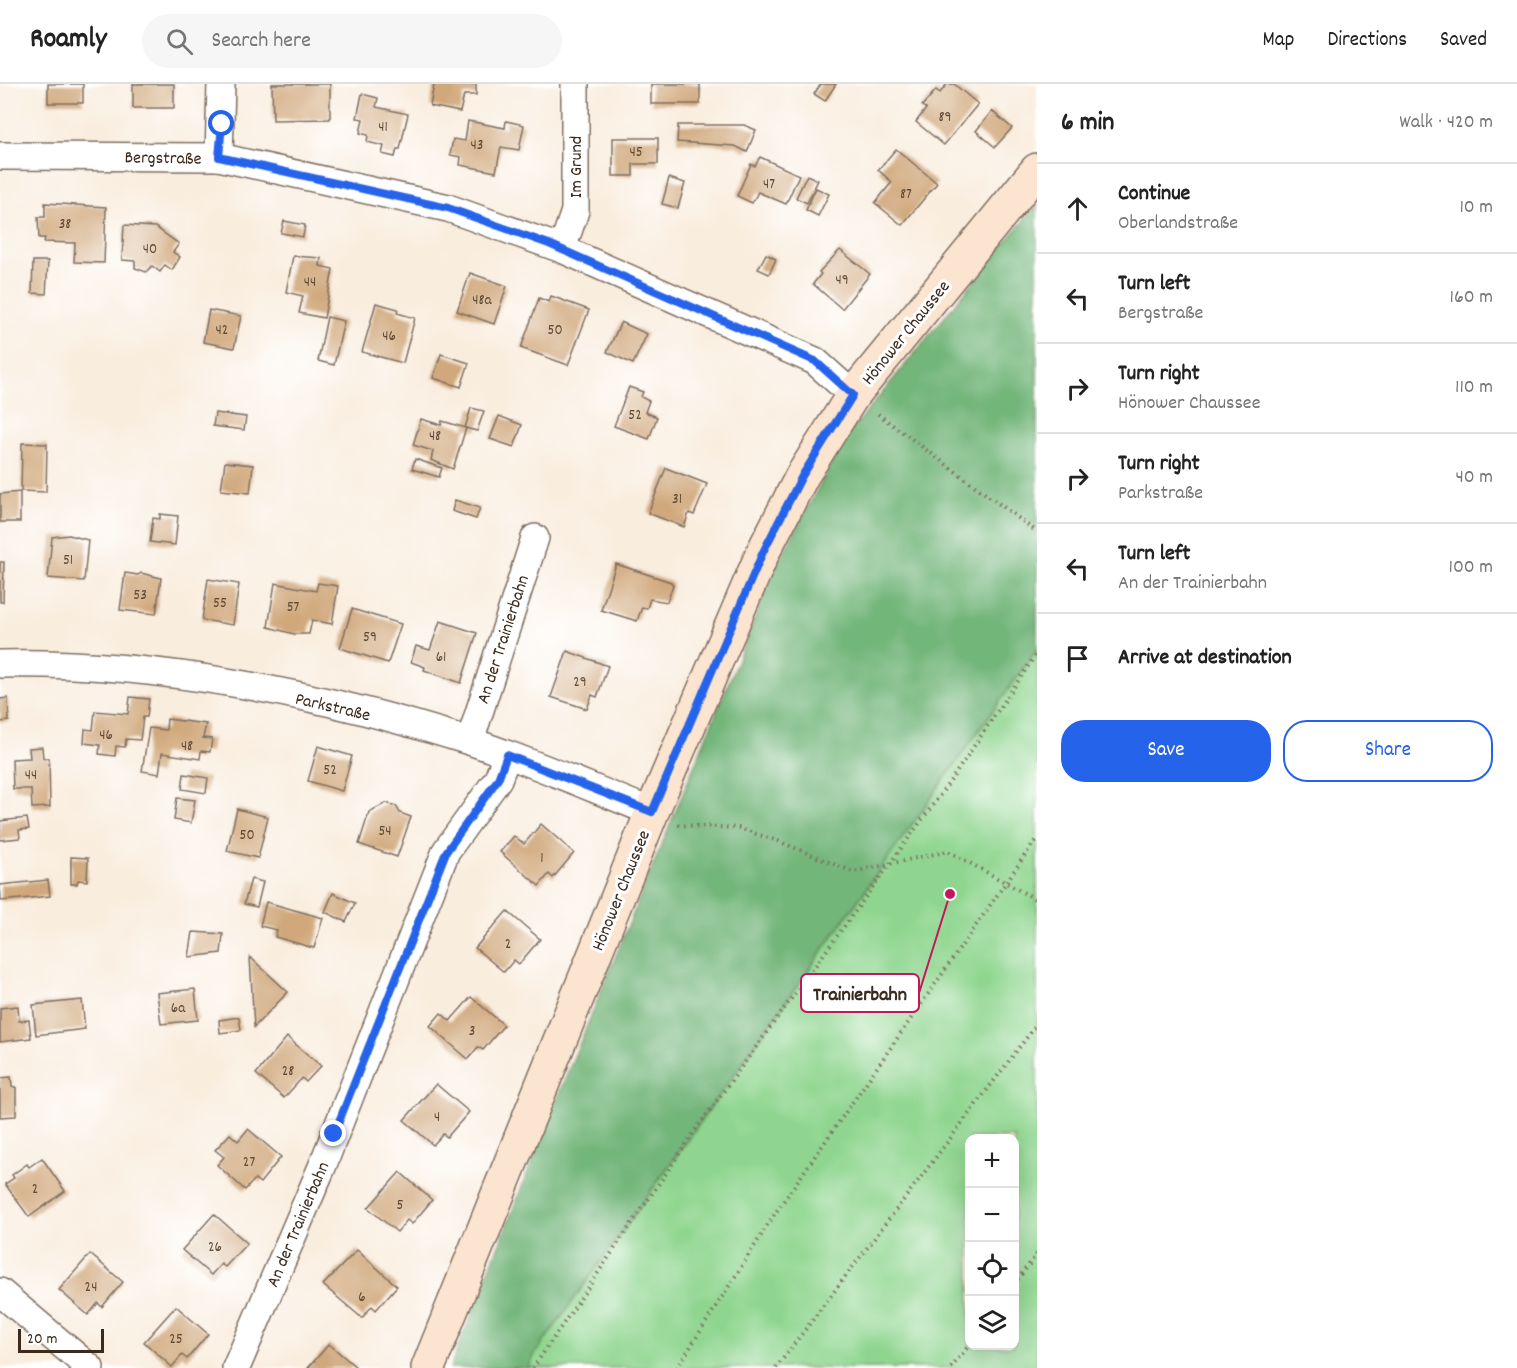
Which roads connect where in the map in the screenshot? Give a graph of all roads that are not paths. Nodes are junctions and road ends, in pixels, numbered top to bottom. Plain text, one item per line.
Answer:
1 (221, 84) edge
2 (575, 84) edge
3 (0, 156) edge
4 (219, 157) junction
5 (1037, 170) edge
6 (562, 249) junction
7 (853, 395) junction
8 (535, 538) dead end
9 (0, 664) edge
10 (470, 741) junction
11 (507, 755) junction
12 (652, 812) junction
13 (0, 1292) edge
14 (90, 1368) edge
15 (236, 1368) edge
16 (428, 1368) edge

1 - 4 street
2 - 6 street, Im Grund
3 - 4 street, Bergstraße
4 - 6 street, Bergstraße
5 - 7 main road, Hönower Chaussee
6 - 7 street, Bergstraße
7 - 12 main road, Hönower Chaussee
8 - 10 street, An der Trainierbahn
9 - 10 street, Parkstraße
10 - 11 street, Parkstraße
11 - 12 street, Parkstraße
11 - 15 street, An der Trainierbahn
12 - 16 main road, Hönower Chaussee
13 - 14 street

